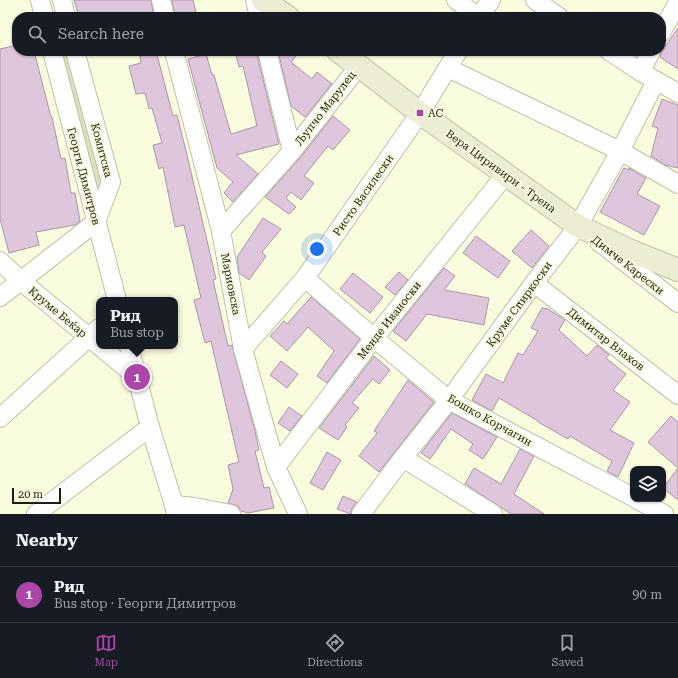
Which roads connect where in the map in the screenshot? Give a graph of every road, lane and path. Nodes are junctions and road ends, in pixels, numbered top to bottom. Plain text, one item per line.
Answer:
1 (40, 0) edge
2 (62, 0) edge
3 (161, 0) edge
4 (255, 0) edge
5 (264, 0) edge
6 (456, 0) edge
7 (491, 0) edge
8 (535, 0) edge
9 (678, 2) edge
10 (43, 12) edge
11 (65, 12) edge
12 (164, 12) edge
13 (258, 12) edge
14 (281, 12) edge
15 (472, 12) edge
16 (483, 12) edge
17 (552, 12) edge
18 (666, 24) edge
19 (53, 56) edge
20 (76, 56) edge
21 (175, 56) edge
22 (269, 56) edge
23 (345, 56) edge
24 (455, 56) edge
25 (617, 56) edge
26 (650, 56) edge
27 (359, 66) junction
28 (448, 68) junction
29 (648, 76) junction
30 (678, 93) edge
31 (420, 113) junction
32 (292, 151) junction
33 (620, 151) junction
34 (506, 174) junction
35 (678, 184) edge
36 (96, 222) junction
37 (578, 226) junction
38 (221, 231) junction
39 (0, 261) edge
40 (678, 270) edge
41 (305, 278) junction
42 (21, 281) junction
43 (534, 283) junction
44 (0, 297) edge
45 (116, 297) edge
46 (678, 303) edge
47 (94, 333) edge
48 (374, 338) junction
49 (110, 349) edge
50 (130, 349) edge
51 (244, 349) junction
52 (137, 377) junction
53 (678, 395) edge
54 (449, 400) junction
55 (0, 418) edge
56 (150, 427) junction
57 (403, 458) junction
58 (276, 467) junction
59 (630, 495) edge
60 (642, 502) edge
61 (175, 510) edge
62 (40, 513) edge
63 (231, 514) edge
64 (298, 514) edge
65 (361, 514) edge
66 (493, 514) edge
67 (664, 514) edge

1 - 10 street
2 - 11 street
3 - 12 street
4 - 13 street
5 - 14 street
6 - 15 street
7 - 16 street
8 - 17 street
9 - 18 street
19 - 36 street, Георги Димитров
20 - 36 street, Комитска
21 - 38 street, Мариовска
22 - 32 street, Љупчо Марулец
23 - 27 street, Вера Циривири - Трена
24 - 28 street, Ристо Василески
25 - 29 street
26 - 29 street, Круме Спиркоски
27 - 31 street, Вера Циривири - Трена
27 - 32 street, Љупчо Марулец
28 - 31 street, Ристо Василески
28 - 33 street
29 - 30 street
29 - 33 street, Круме Спиркоски
31 - 34 street, Вера Циривири - Трена
31 - 41 street, Ристо Василески
32 - 38 street, Љупчо Марулец
33 - 35 street
33 - 37 street, Круме Спиркоски
34 - 37 street, Вера Циривири - Трена
34 - 48 street, Менде Иваноски
36 - 42 street
36 - 45 street, Георги Димитров
37 - 40 street, Вера Циривири - Трена
37 - 43 street, Круме Спиркоски
37 - 46 street, Димче Карески
38 - 51 street, Мариовска
39 - 42 street, Круме Беќар
41 - 48 street, Бошко Корчагин
41 - 51 street, Ристо Василески
42 - 44 street
42 - 47 street, Круме Беќар
43 - 53 street, Димитар Влахов
43 - 54 street, Круме Спиркоски
47 - 55 street
48 - 54 street, Бошко Корчагин
48 - 58 street, Менде Иваноски
49 - 52 street, Круме Беќар
50 - 52 street
51 - 58 street, Мариовска
52 - 56 street
54 - 57 street, Круме Спиркоски
54 - 59 street, Бошко Корчагин
56 - 61 street
56 - 62 street
57 - 65 street, Круме Спиркоски
57 - 66 street
58 - 64 street, Мариовска
60 - 67 street
61 - 63 street

